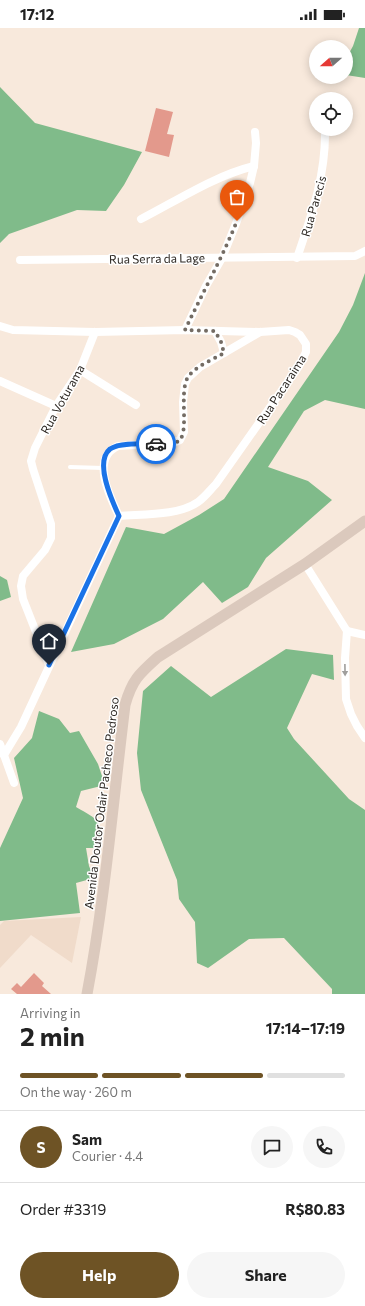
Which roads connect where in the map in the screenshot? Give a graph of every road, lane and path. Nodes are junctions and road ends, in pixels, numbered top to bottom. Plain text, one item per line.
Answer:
1 (255, 132) dead end
2 (325, 136) edge
3 (254, 166) junction
4 (141, 219) dead end
5 (365, 251) edge
6 (222, 258) junction
7 (297, 258) junction
8 (20, 260) dead end
9 (0, 326) edge
10 (185, 330) junction
11 (215, 331) junction
12 (95, 332) junction
13 (260, 332) junction
14 (224, 353) junction
15 (80, 370) junction
16 (0, 380) edge
17 (136, 405) dead end
18 (56, 406) junction
19 (70, 467) dead end
20 (103, 468) junction
21 (119, 516) junction
22 (365, 521) edge
23 (305, 564) junction
24 (347, 631) junction
25 (365, 634) edge
26 (49, 665) junction
27 (365, 738) edge
28 (0, 744) edge
29 (4, 755) junction
30 (14, 783) dead end
31 (87, 994) edge

1 - 3 street
2 - 7 street, Rua Parecis
3 - 4 street
3 - 6 street
5 - 7 street, Rua Serra da Lage
6 - 7 street, Rua Serra da Lage
6 - 8 street, Rua Serra da Lage
6 - 10 street
9 - 12 street, Rua Pacaraima
10 - 11 street, Rua Pacaraima
10 - 12 street, Rua Pacaraima
11 - 13 street, Rua Pacaraima
11 - 14 street
12 - 15 street, Rua Voturama
13 - 14 street
13 - 21 street, Rua Pacaraima
14 - 20 street
15 - 17 street
15 - 18 street, Rua Voturama
16 - 18 street
18 - 26 street, Rua Voturama
19 - 20 lane
20 - 21 street
21 - 26 street
22 - 23 main road, Avenida Doutor Odair Pacheco Pedroso
23 - 24 street
23 - 31 main road, Avenida Doutor Odair Pacheco Pedroso
24 - 25 street
24 -> 27 street
26 - 29 street
28 - 29 street
29 - 30 street

